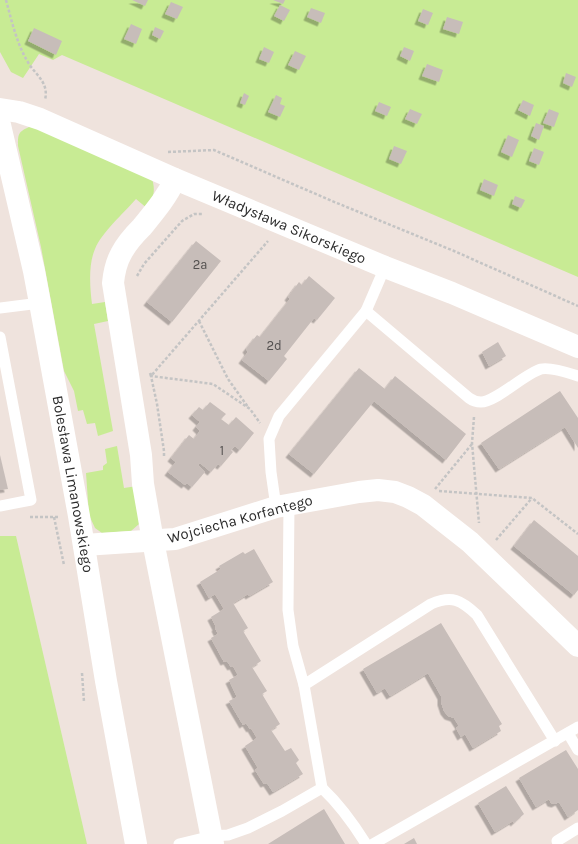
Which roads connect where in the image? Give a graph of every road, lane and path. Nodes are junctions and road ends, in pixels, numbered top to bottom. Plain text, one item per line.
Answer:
1 (6, 0) edge
2 (0, 109) edge
3 (40, 119) junction
4 (0, 125) edge
5 (164, 153) dead end
6 (5, 170) edge
7 (175, 179) junction
8 (205, 215) dead end
9 (261, 238) dead end
10 (385, 267) junction
11 (135, 280) dead end
12 (40, 303) junction
13 (578, 306) edge
14 (0, 308) edge
15 (366, 311) junction
16 (199, 321) junction
17 (0, 337) edge
18 (578, 347) edge
19 (150, 368) dead end
20 (151, 376) junction
21 (578, 376) edge
22 (475, 402) junction
23 (250, 409) junction
24 (269, 439) junction
25 (472, 443) junction
26 (163, 458) dead end
27 (434, 490) junction
28 (440, 494) dead end
29 (477, 494) junction
30 (532, 498) junction
31 (0, 506) edge
32 (282, 506) junction
33 (79, 516) junction
34 (26, 518) dead end
35 (480, 530) dead end
36 (578, 534) edge
37 (153, 541) junction
38 (492, 544) dead end
39 (84, 545) junction
40 (578, 646) edge
41 (304, 685) junction
42 (578, 727) edge
43 (568, 733) junction
44 (555, 741) junction
45 (578, 750) edge
46 (322, 788) junction
47 (578, 828) edge
48 (213, 840) edge
49 (557, 842) dead end
50 (136, 844) edge
51 (179, 844) edge
52 (366, 844) edge
53 (373, 844) edge

1 - 3 path
2 - 3 street, Władysława Sikorskiego
3 - 7 street, Władysława Sikorskiego
4 - 6 street, Bolesława Limanowskiego
5 - 13 path
6 - 12 street, Bolesława Limanowskiego
7 - 10 street, Władysława Sikorskiego
7 - 37 street
8 - 11 path
9 - 16 path
10 - 15 lane
10 - 18 street, Władysława Sikorskiego
12 - 14 lane
12 - 33 street, Bolesława Limanowskiego
15 - 22 lane
15 - 24 lane
16 - 20 path
16 - 23 path
17 - 31 lane
19 - 20 path
20 - 23 path
20 - 26 path
21 - 22 lane
22 - 25 path
23 - 24 path
24 - 32 lane
25 - 27 path
25 - 29 path
27 - 28 path
27 - 29 path
29 - 30 path
29 - 35 path
30 - 36 path
30 - 38 path
32 - 37 street, Wojciecha Korfantego
32 - 40 street, Wojciecha Korfantego
32 - 41 lane
33 - 34 path
33 - 39 street, Bolesława Limanowskiego
37 - 39 street, Wojciecha Korfantego
37 - 48 street
39 - 50 street, Bolesława Limanowskiego
41 - 44 lane
41 - 46 lane
42 - 43 lane
43 - 44 lane
43 - 45 lane
44 - 53 lane
46 - 48 lane
46 - 52 lane
47 - 49 lane
48 - 51 lane

